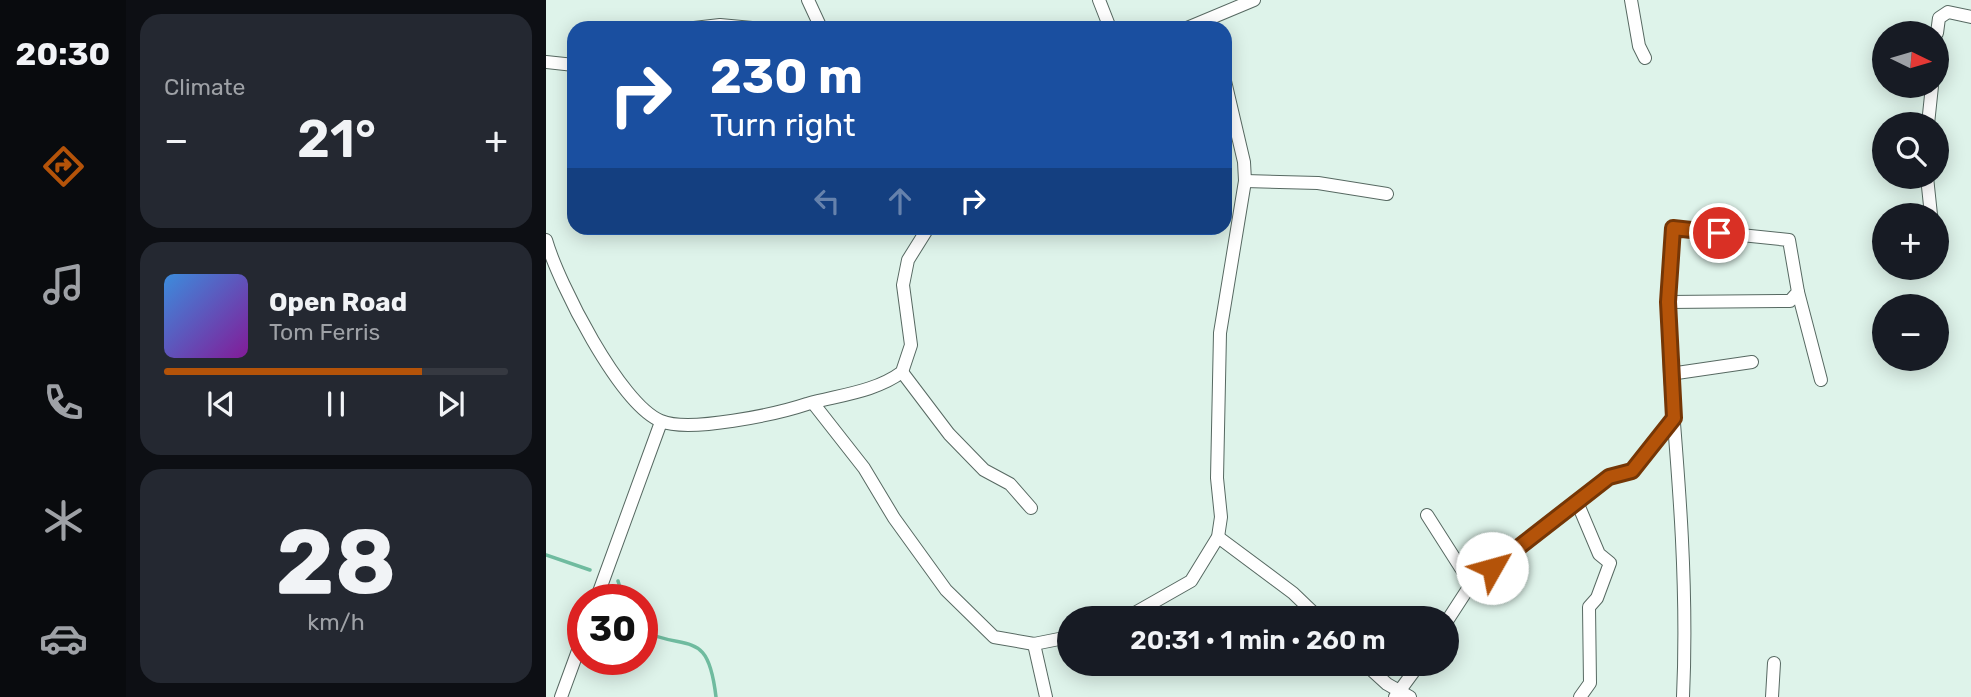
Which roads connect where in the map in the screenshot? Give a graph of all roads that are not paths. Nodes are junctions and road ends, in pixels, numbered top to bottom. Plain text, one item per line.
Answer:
1 (808, 0) edge
2 (1098, 0) edge
3 (1254, 0) edge
4 (1631, 0) edge
5 (1971, 18) edge
6 (818, 21) edge
7 (1107, 21) edge
8 (1215, 21) edge
9 (1939, 21) edge
10 (1645, 58) dead end
11 (546, 62) edge
12 (567, 64) edge
13 (1232, 111) edge
14 (1245, 181) junction
15 (1387, 194) dead end
16 (924, 235) edge
17 (546, 240) edge
18 (1798, 292) junction
19 (1668, 302) junction
20 (1752, 362) dead end
21 (902, 372) junction
22 (1670, 374) junction
23 (1821, 380) dead end
24 (813, 403) junction
25 (1674, 418) junction
26 (661, 422) junction
27 (1577, 502) junction
28 (1031, 508) dead end
29 (1427, 515) dead end
30 (1218, 537) junction
31 (602, 584) edge
32 (1471, 584) junction
33 (1147, 606) edge
34 (1306, 606) edge
35 (1457, 606) edge
36 (1057, 639) edge
37 (1034, 644) junction
38 (1774, 663) dead end
39 (569, 675) edge
40 (1379, 676) edge
41 (1413, 676) edge
42 (1402, 695) edge
43 (561, 697) edge
44 (1046, 697) edge
45 (1580, 697) edge
46 (1683, 697) edge
47 (1772, 697) edge

1 - 6 street
2 - 7 street
3 - 8 street
4 - 10 street
5 - 9 street
11 - 12 street
13 - 14 street
14 - 15 street
14 - 30 street
16 - 21 street
17 - 26 street
18 - 19 street
18 - 19 street
18 - 23 street
19 - 22 street
20 - 22 street
21 - 24 street
21 - 28 street
22 - 25 street
24 - 26 street
24 - 37 street
25 - 27 street
25 - 46 street
26 - 31 street
27 - 32 street
27 - 45 street
29 - 32 street
30 - 33 street
30 - 34 street
32 - 35 street
36 - 37 street
37 - 44 street
38 - 47 street
39 - 43 street
40 - 42 street
41 - 42 street

